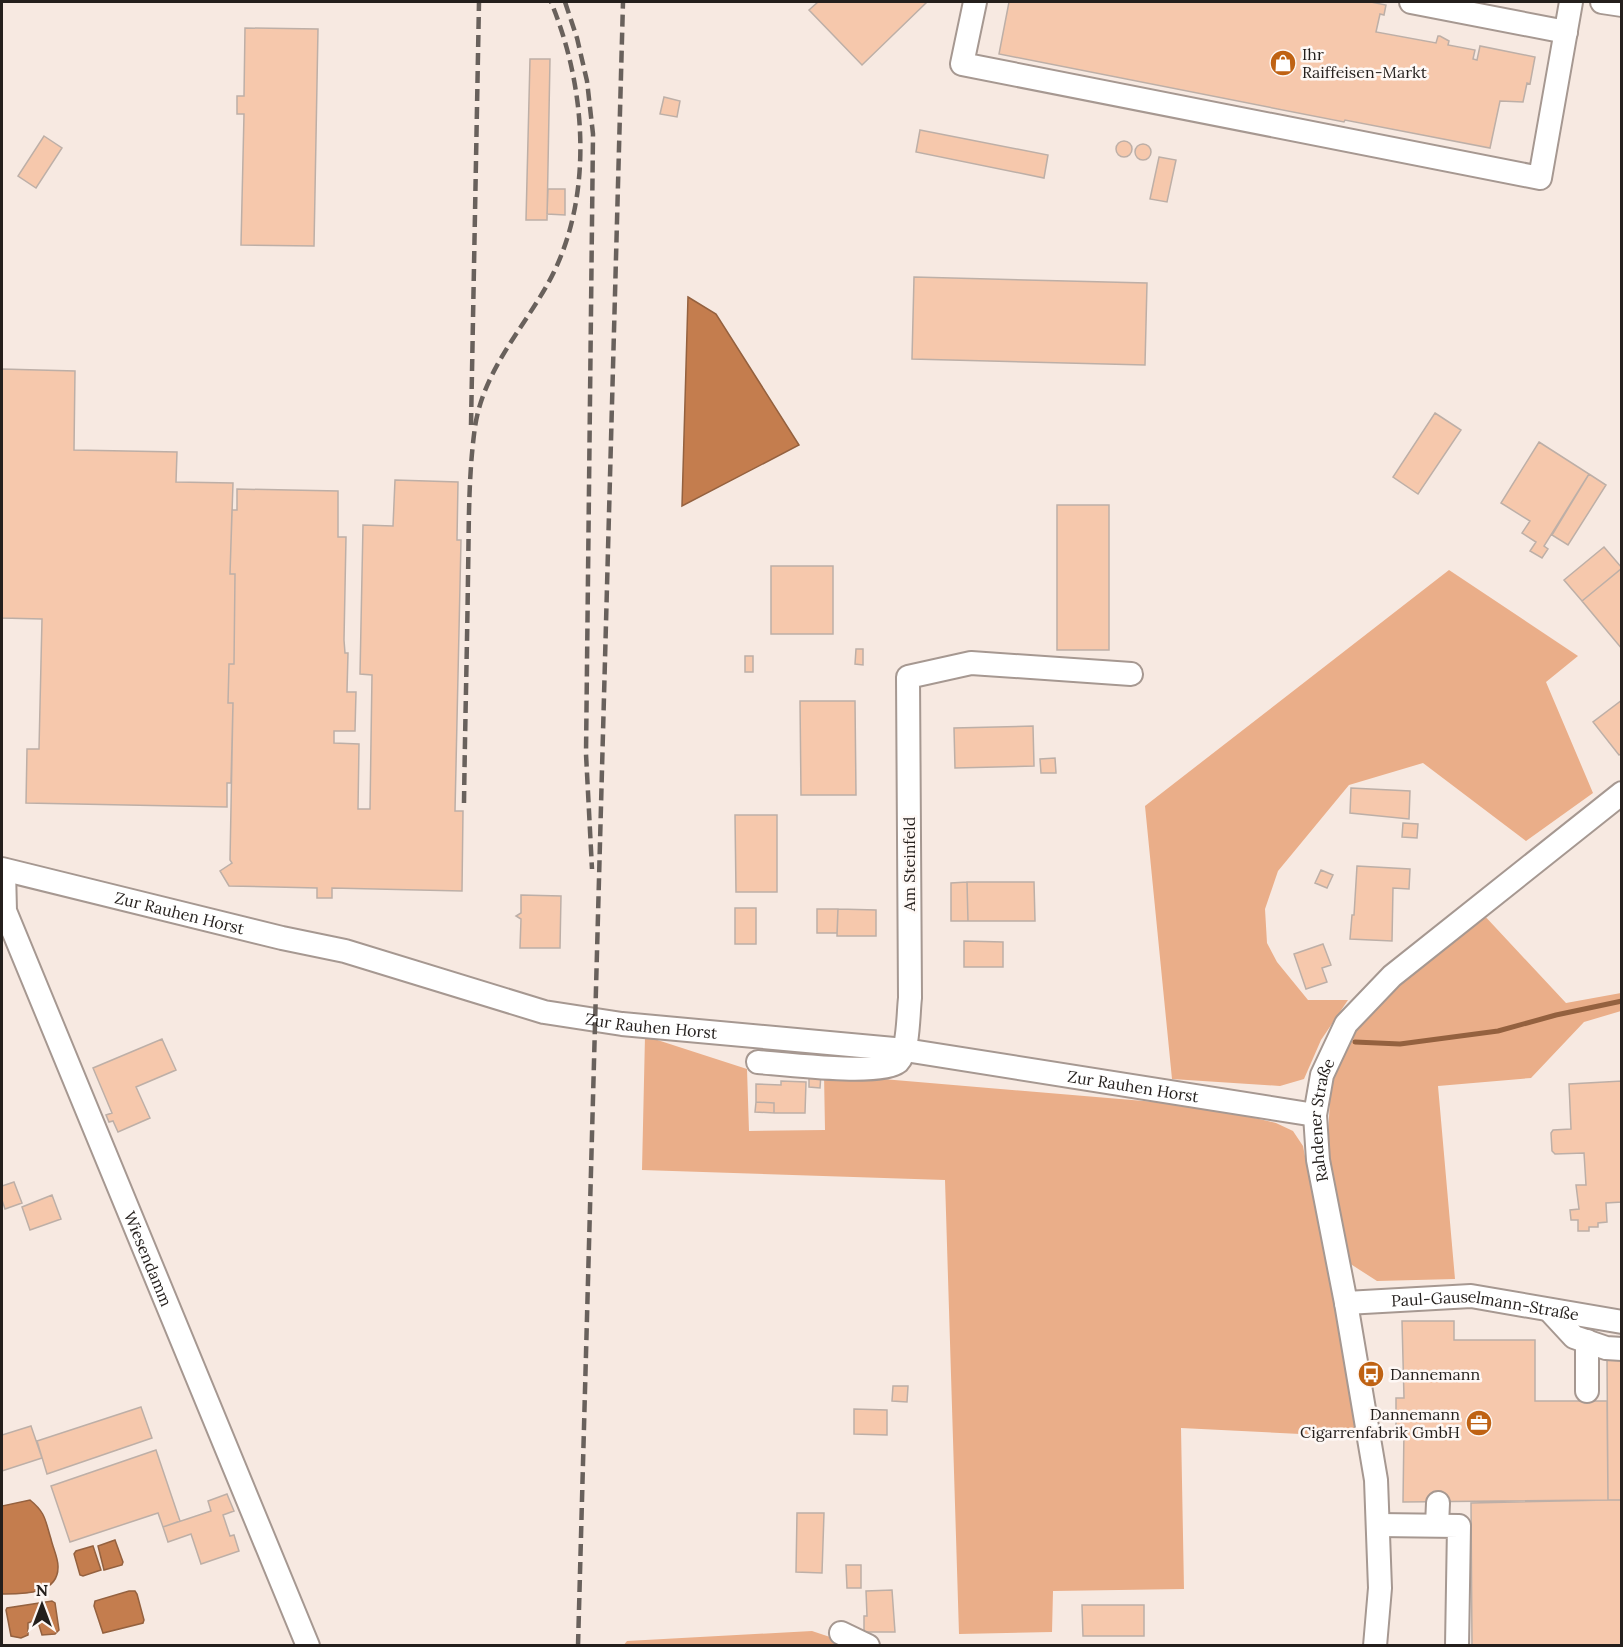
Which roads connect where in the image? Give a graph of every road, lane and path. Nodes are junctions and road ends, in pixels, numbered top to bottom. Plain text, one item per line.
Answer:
1 (975, 2) edge
2 (1411, 2) edge
3 (1571, 2) edge
4 (1602, 2) edge
5 (1622, 5) edge
6 (1566, 32) junction
7 (1131, 674) dead end
8 (1622, 793) edge
9 (3, 869) edge
10 (905, 1050) junction
11 (758, 1062) dead end
12 (1315, 1115) junction
13 (1346, 1303) junction
14 (1549, 1310) junction
15 (1622, 1322) edge
16 (1587, 1341) junction
17 (1622, 1349) edge
18 (1587, 1391) dead end
19 (1378, 1525) junction
20 (841, 1633) dead end
21 (308, 1646) edge
22 (868, 1646) edge
23 (1375, 1646) edge
24 (1457, 1646) edge

1 - 6 street
2 - 6 street
3 - 6 street
4 - 5 street
7 - 10 street, Am Steinfeld
8 - 12 street, Rahdener Straße
9 - 10 street, Zur Rauhen Horst
9 - 21 street, Wiesendamm
10 - 11 street
10 - 12 street, Zur Rauhen Horst
12 - 13 street, Rahdener Straße
13 - 14 street, Paul-Gauselmann-Straße
13 - 19 street, Rahdener Straße
14 - 15 street, Paul-Gauselmann-Straße
14 - 16 street
16 - 17 street
16 - 18 street
19 - 23 street, Rahdener Straße
19 - 24 street
20 - 22 street

